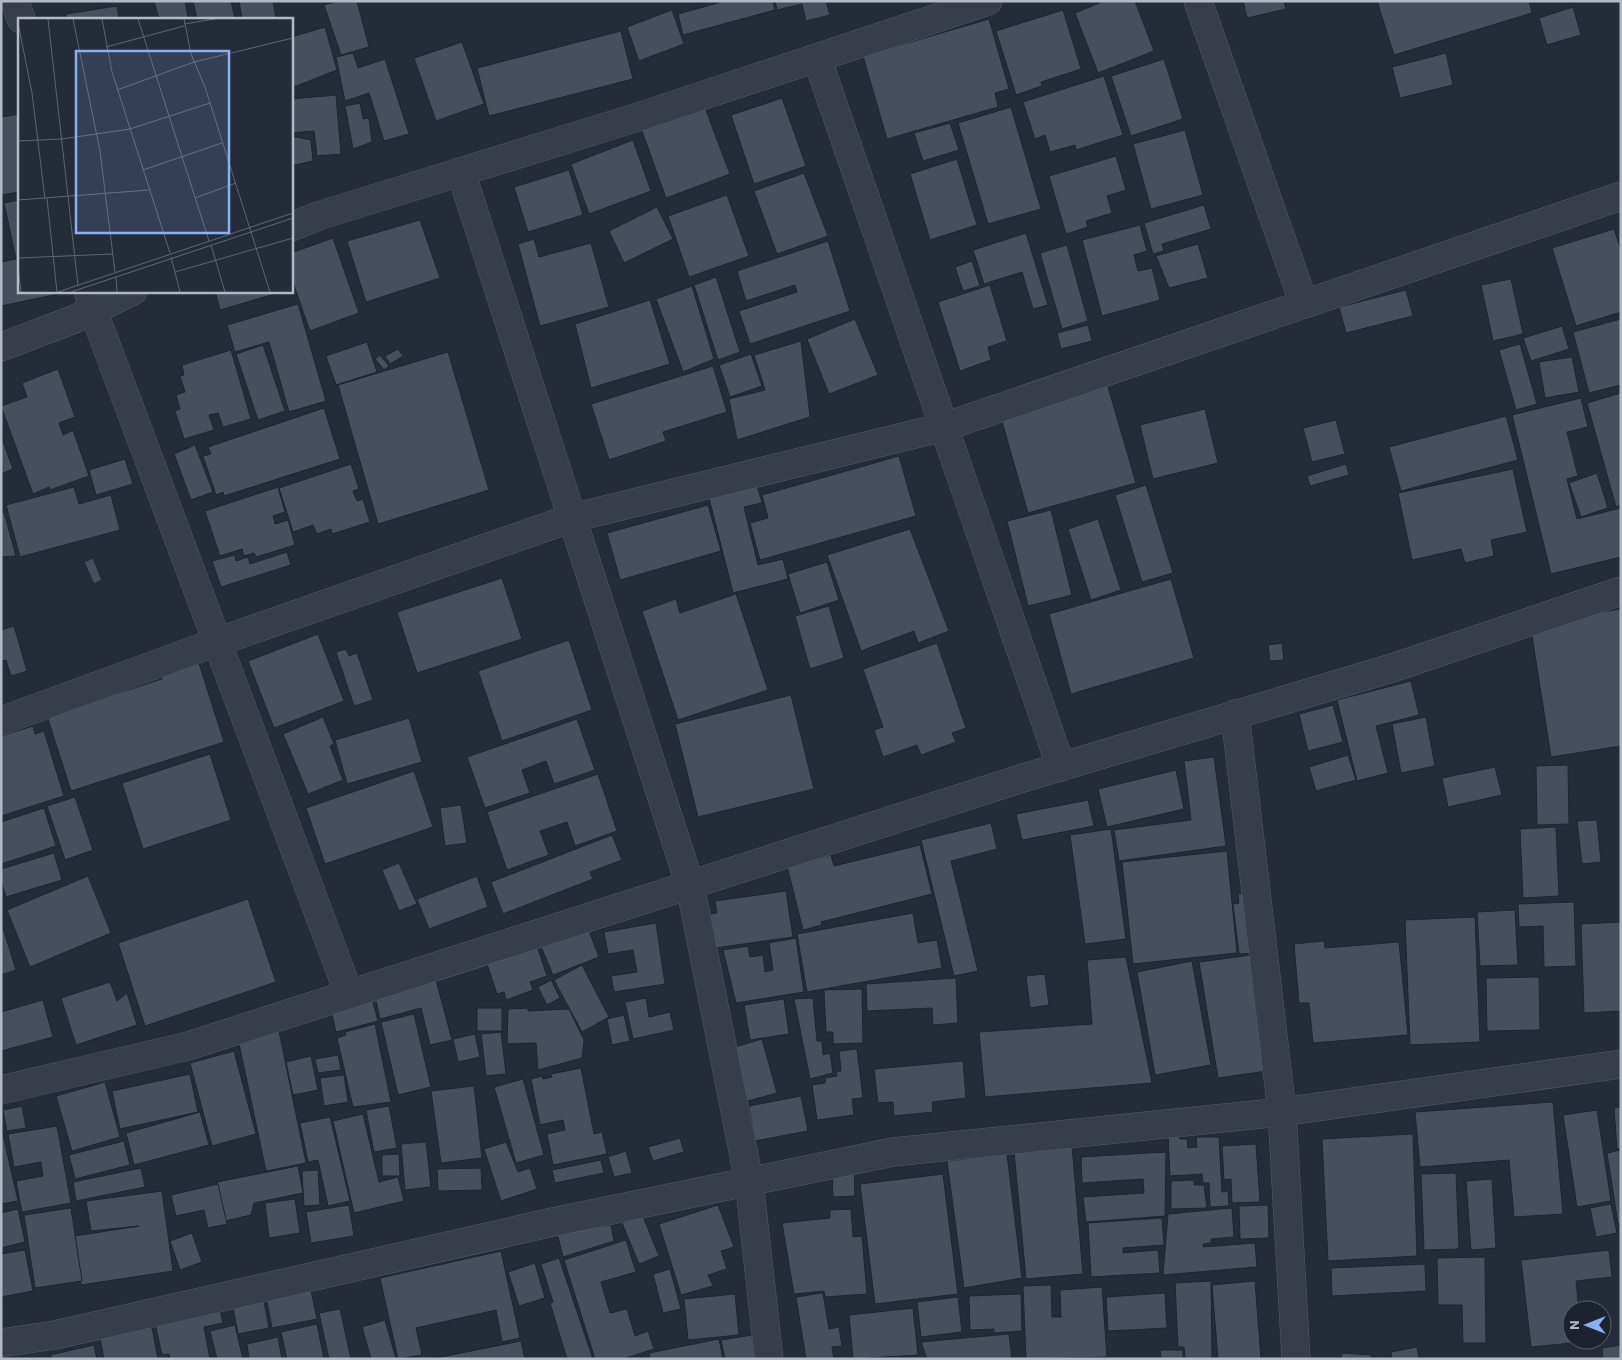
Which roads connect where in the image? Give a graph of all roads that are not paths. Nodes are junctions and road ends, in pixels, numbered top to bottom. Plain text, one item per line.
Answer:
1 (15, 1) edge
2 (988, 1) edge
3 (1198, 1) edge
4 (20, 18) edge
5 (817, 58) junction
6 (461, 172) junction
7 (1621, 196) edge
8 (292, 227) edge
9 (129, 292) edge
10 (90, 301) edge
11 (1304, 304) junction
12 (1, 347) edge
13 (944, 427) junction
14 (572, 518) junction
15 (1621, 591) edge
16 (217, 642) junction
17 (1235, 714) junction
18 (1, 721) edge
19 (1061, 767) junction
20 (690, 885) junction
21 (348, 994) junction
22 (1621, 1064) edge
23 (1, 1090) edge
24 (1282, 1112) junction
25 (748, 1181) junction
26 (1, 1343) edge
27 (770, 1359) edge
28 (1296, 1359) edge

1 - 4 street
2 - 5 street
3 - 11 street
5 - 6 street
5 - 13 street
6 - 8 street
6 - 14 street
7 - 11 street
9 - 10 street
10 - 12 street
10 - 16 street
11 - 13 street
13 - 14 street
13 - 19 street
14 - 16 street
14 - 20 street
15 - 17 street
16 - 18 street
16 - 21 street
17 - 19 street
17 - 24 street
19 - 20 street
20 - 21 street
20 - 25 street
21 - 23 street
22 - 24 street
24 - 25 street
24 - 28 street
25 - 26 street
25 - 27 street

